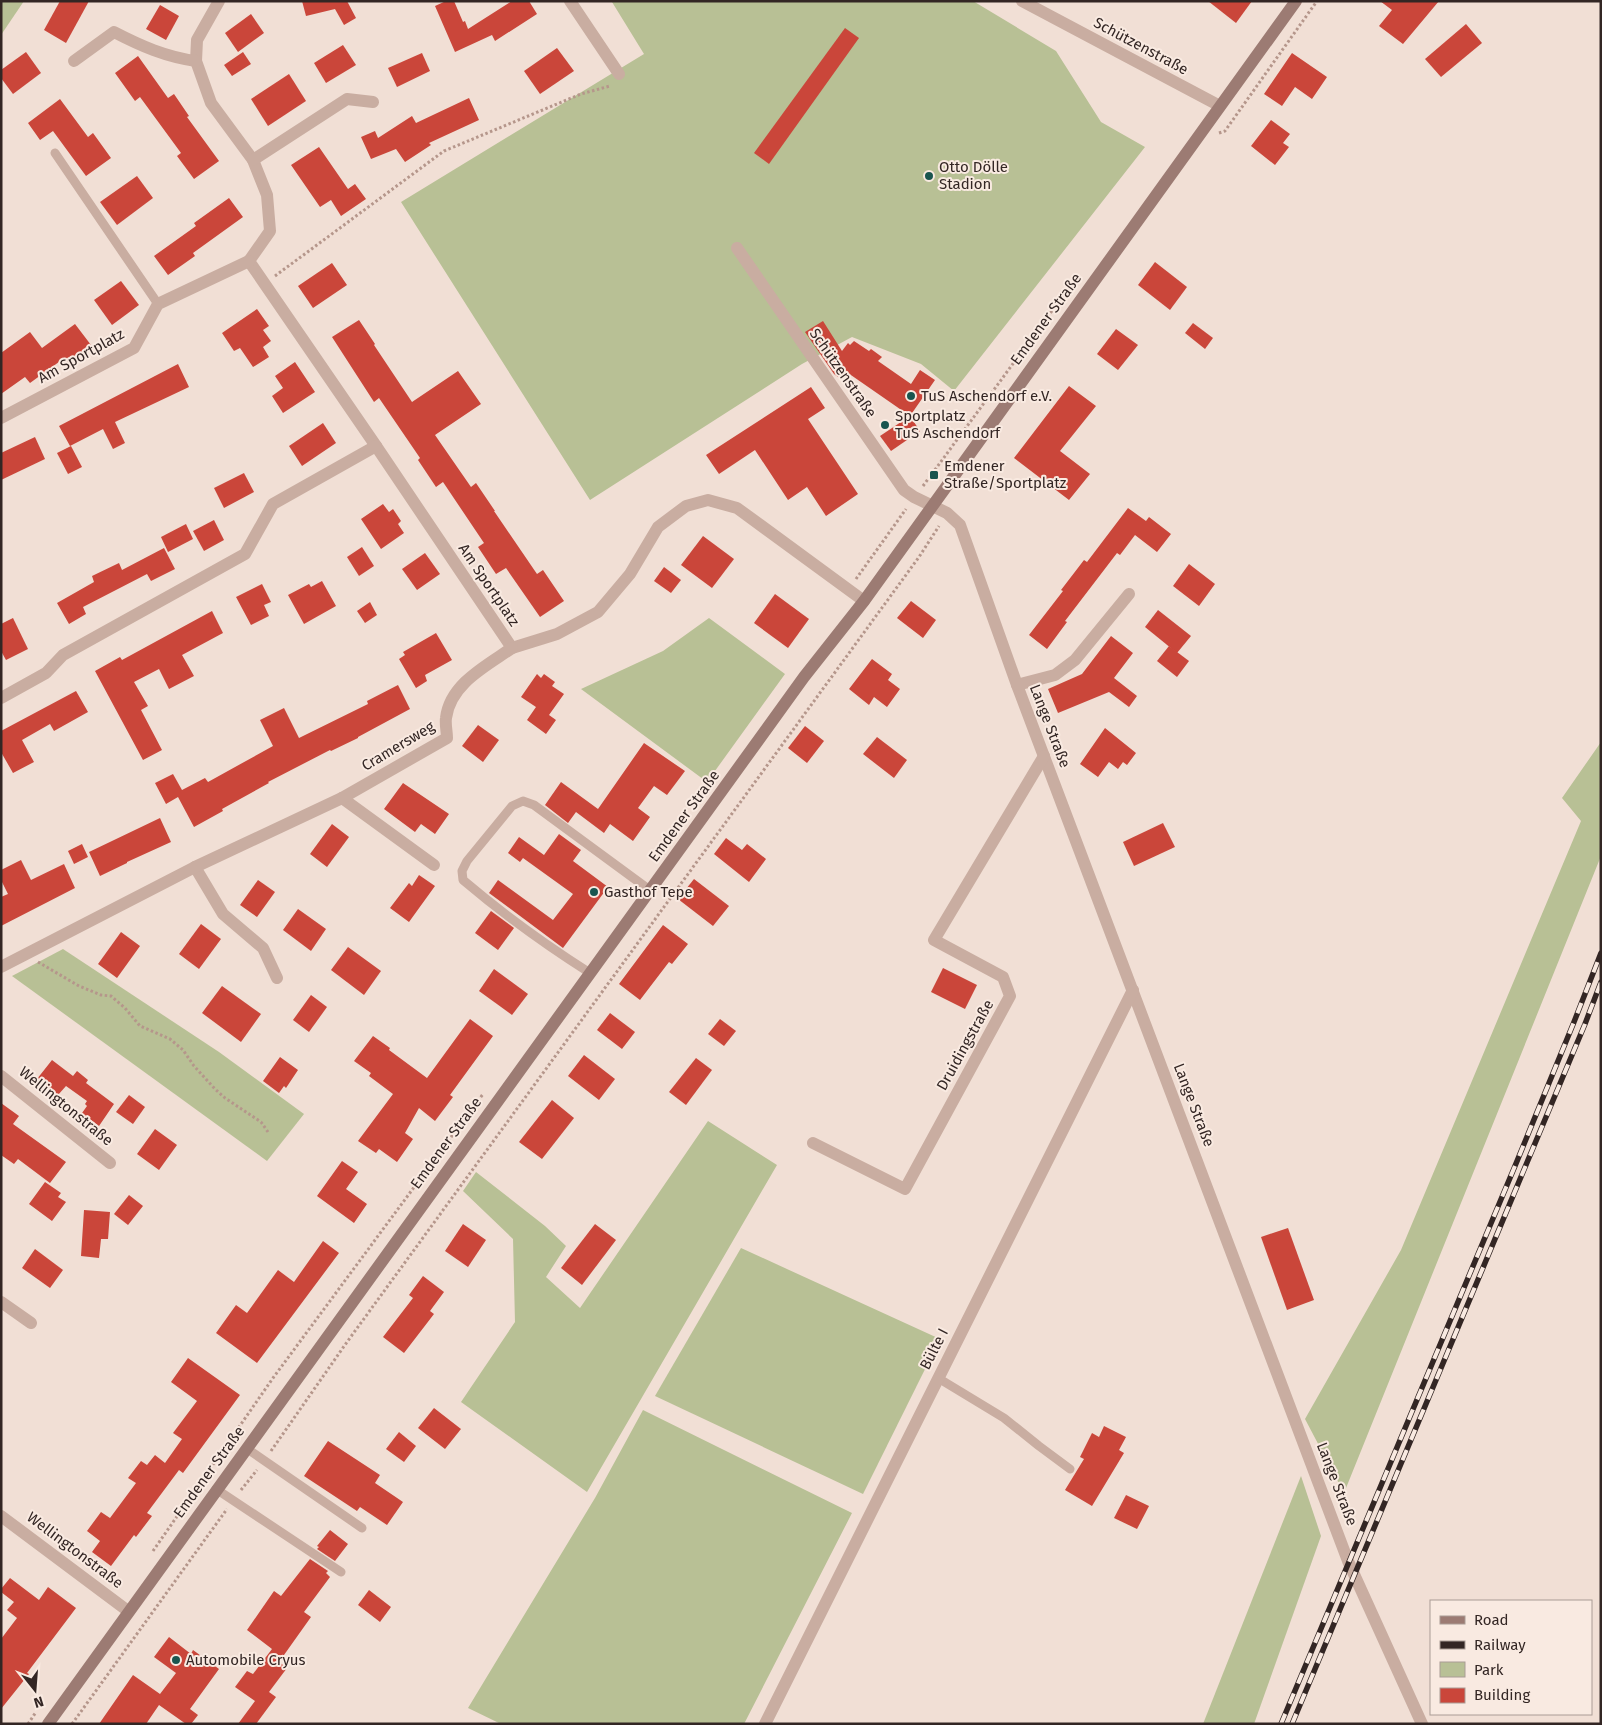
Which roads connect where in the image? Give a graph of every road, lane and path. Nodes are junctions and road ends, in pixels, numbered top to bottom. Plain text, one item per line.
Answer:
1 (218, 1) edge
2 (570, 1) edge
3 (1022, 1) edge
4 (1296, 1) edge
5 (74, 61) dead end
6 (196, 61) junction
7 (619, 74) joint
8 (373, 102) dead end
9 (1220, 106) junction
10 (54, 153) dead end
11 (253, 160) junction
12 (737, 248) dead end
13 (249, 261) junction
14 (265, 283) junction
15 (158, 304) junction
16 (1, 418) edge
17 (376, 446) junction
18 (932, 505) junction
19 (947, 513) junction
20 (1129, 594) dead end
21 (864, 601) junction
22 (512, 648) junction
23 (1017, 685) junction
24 (1, 698) edge
25 (1044, 756) junction
26 (342, 798) junction
27 (434, 865) dead end
28 (195, 867) junction
29 (651, 891) junction
30 (29, 953) junction
31 (1, 967) edge
32 (590, 973) junction
33 (277, 978) dead end
34 (1132, 990) junction
35 (1, 1076) edge
36 (268, 1132) dead end
37 (813, 1143) dead end
38 (110, 1162) dead end
39 (1, 1302) edge
40 (31, 1324) dead end
41 (938, 1378) junction
42 (246, 1448) junction
43 (264, 1461) junction
44 (1070, 1469) dead end
45 (216, 1490) junction
46 (233, 1501) junction
47 (1, 1516) edge
48 (362, 1528) dead end
49 (342, 1572) dead end
50 (128, 1611) junction
51 (48, 1724) edge
52 (72, 1724) edge
53 (765, 1724) edge
54 (1422, 1724) edge

1 - 6 street
2 - 7 street
3 - 9 street, Schützenstraße
4 - 9 street, Emdener Straße
5 - 6 street
6 - 11 street
7 - 14 path
8 - 11 street
9 - 18 street, Emdener Straße
10 - 15 lane
11 - 13 street
12 - 18 street, Schützenstraße
13 - 14 street, Am Sportplatz
13 - 15 street
14 - 17 street, Am Sportplatz
15 - 16 street, Am Sportplatz
17 - 22 street, Am Sportplatz
17 - 24 street
18 - 19 street, Lange Straße
18 - 21 street, Emdener Straße
19 - 23 street, Lange Straße
19 - 43 path
20 - 23 street
21 - 22 street, Am Sportplatz
21 - 29 street, Emdener Straße
22 - 26 street, Cramersweg
23 - 25 street, Lange Straße
25 - 34 street, Lange Straße
25 - 37 street, Druidingstraße
26 - 27 street
26 - 28 street, Cramersweg
28 - 30 street, Cramersweg
28 - 33 street
29 - 32 street, Emdener Straße
29 - 32 lane
30 - 31 street, Cramersweg
30 - 36 path
32 - 42 street, Emdener Straße
34 - 41 street, Bülte I
34 - 54 street, Lange Straße
35 - 38 street, Wellingtonstraße
39 - 40 street
41 - 44 lane
41 - 53 street, Bülte I
42 - 43 lane
42 - 45 street, Emdener Straße
43 - 46 path
43 - 48 lane
45 - 46 lane
45 - 50 street, Emdener Straße
46 - 49 lane
46 - 52 path
47 - 50 street, Wellingtonstraße
50 - 51 street, Emdener Straße

